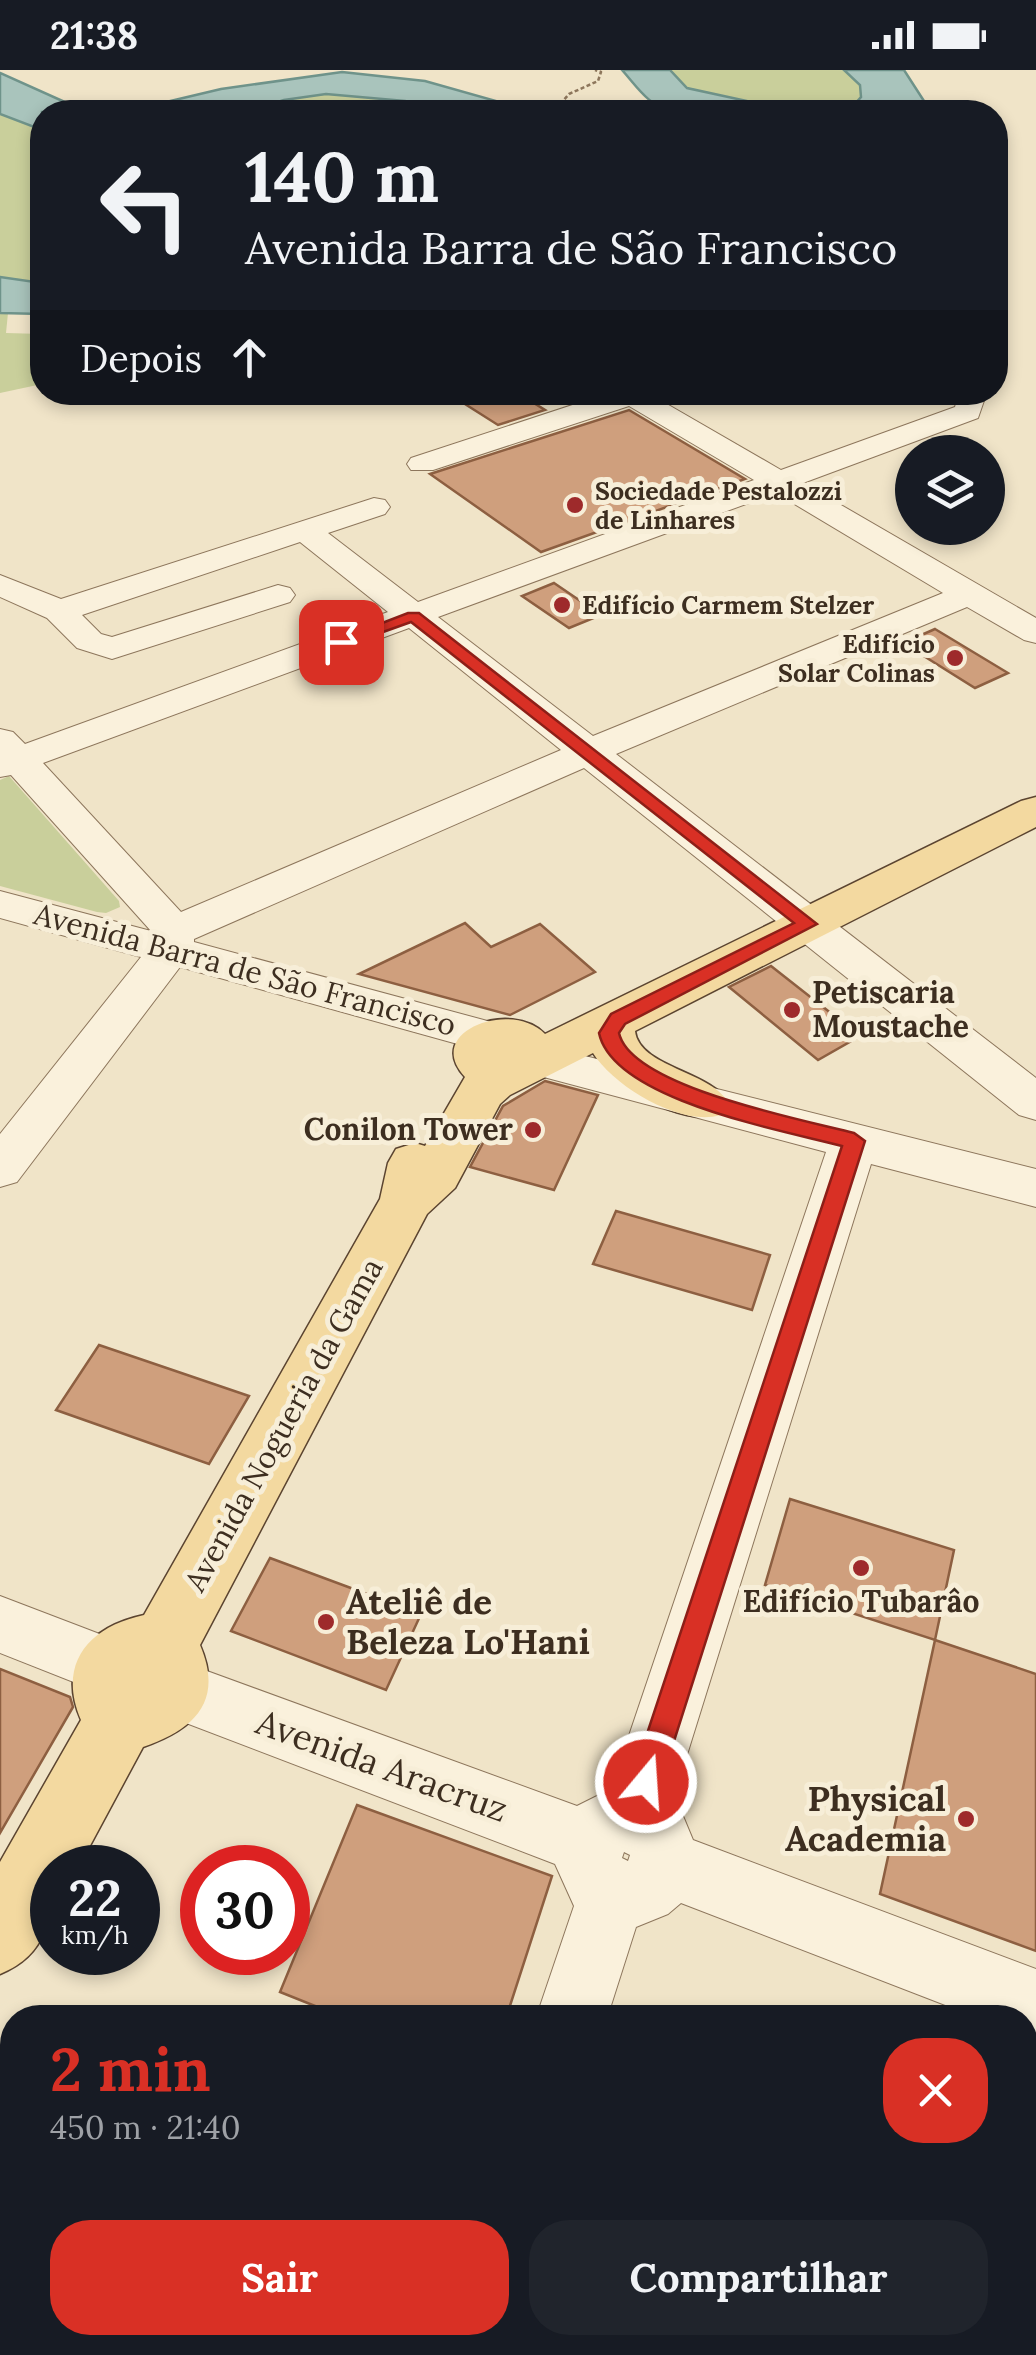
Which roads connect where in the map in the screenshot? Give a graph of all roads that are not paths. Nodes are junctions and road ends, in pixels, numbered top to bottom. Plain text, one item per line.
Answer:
1 (600, 405) edge
2 (651, 405) edge
3 (970, 405) edge
4 (422, 464) dead end
5 (781, 484) junction
6 (374, 508) dead end
7 (305, 530) junction
8 (0, 584) edge
9 (969, 594) junction
10 (278, 595) dead end
11 (59, 611) junction
12 (413, 616) junction
13 (1036, 633) edge
14 (588, 752) junction
15 (6, 755) edge
16 (1036, 782) edge
17 (1036, 810) edge
18 (0, 904) edge
19 (795, 915) junction
20 (0, 931) edge
21 (166, 951) junction
22 (618, 1019) junction
23 (508, 1052) junction
24 (702, 1102) junction
25 (1036, 1103) edge
26 (854, 1141) junction
27 (0, 1169) edge
28 (1024, 1174) edge
29 (0, 1624) edge
30 (142, 1680) junction
31 (625, 1855) junction
32 (0, 1936) edge
33 (1036, 2004) edge
34 (576, 2005) edge

1 - 4 street
2 - 5 street
3 - 5 street
5 - 9 street
5 - 12 street
6 - 7 street
7 - 11 street
7 - 12 street
8 - 11 street
9 - 13 street
9 - 14 street
10 - 11 street
12 - 14 street
12 - 15 street
14 - 19 street
14 - 21 street
15 - 21 street
16 - 19 main road
17 - 19 main road
18 - 21 street, Avenida Barra de São Francisco
19 - 22 main road
19 - 23 main road
19 - 25 street
20 - 21 street, Avenida Barra de São Francisco
21 - 23 street, Avenida Barra de São Francisco
21 - 27 street
22 - 23 main road
22 - 24 main road
23 - 24 street, Avenida Barra de São Francisco
23 - 30 main road, Avenida Nogueria da Gama
24 - 26 street, Avenida Barra de São Francisco
26 - 28 street, Avenida Barra de São Francisco
26 - 31 street
29 - 30 street, Avenida Aracruz
30 - 31 street, Avenida Aracruz
30 - 32 main road, Avenida Nogueria da Gama
31 - 33 street, Avenida Aracruz
31 - 34 street

